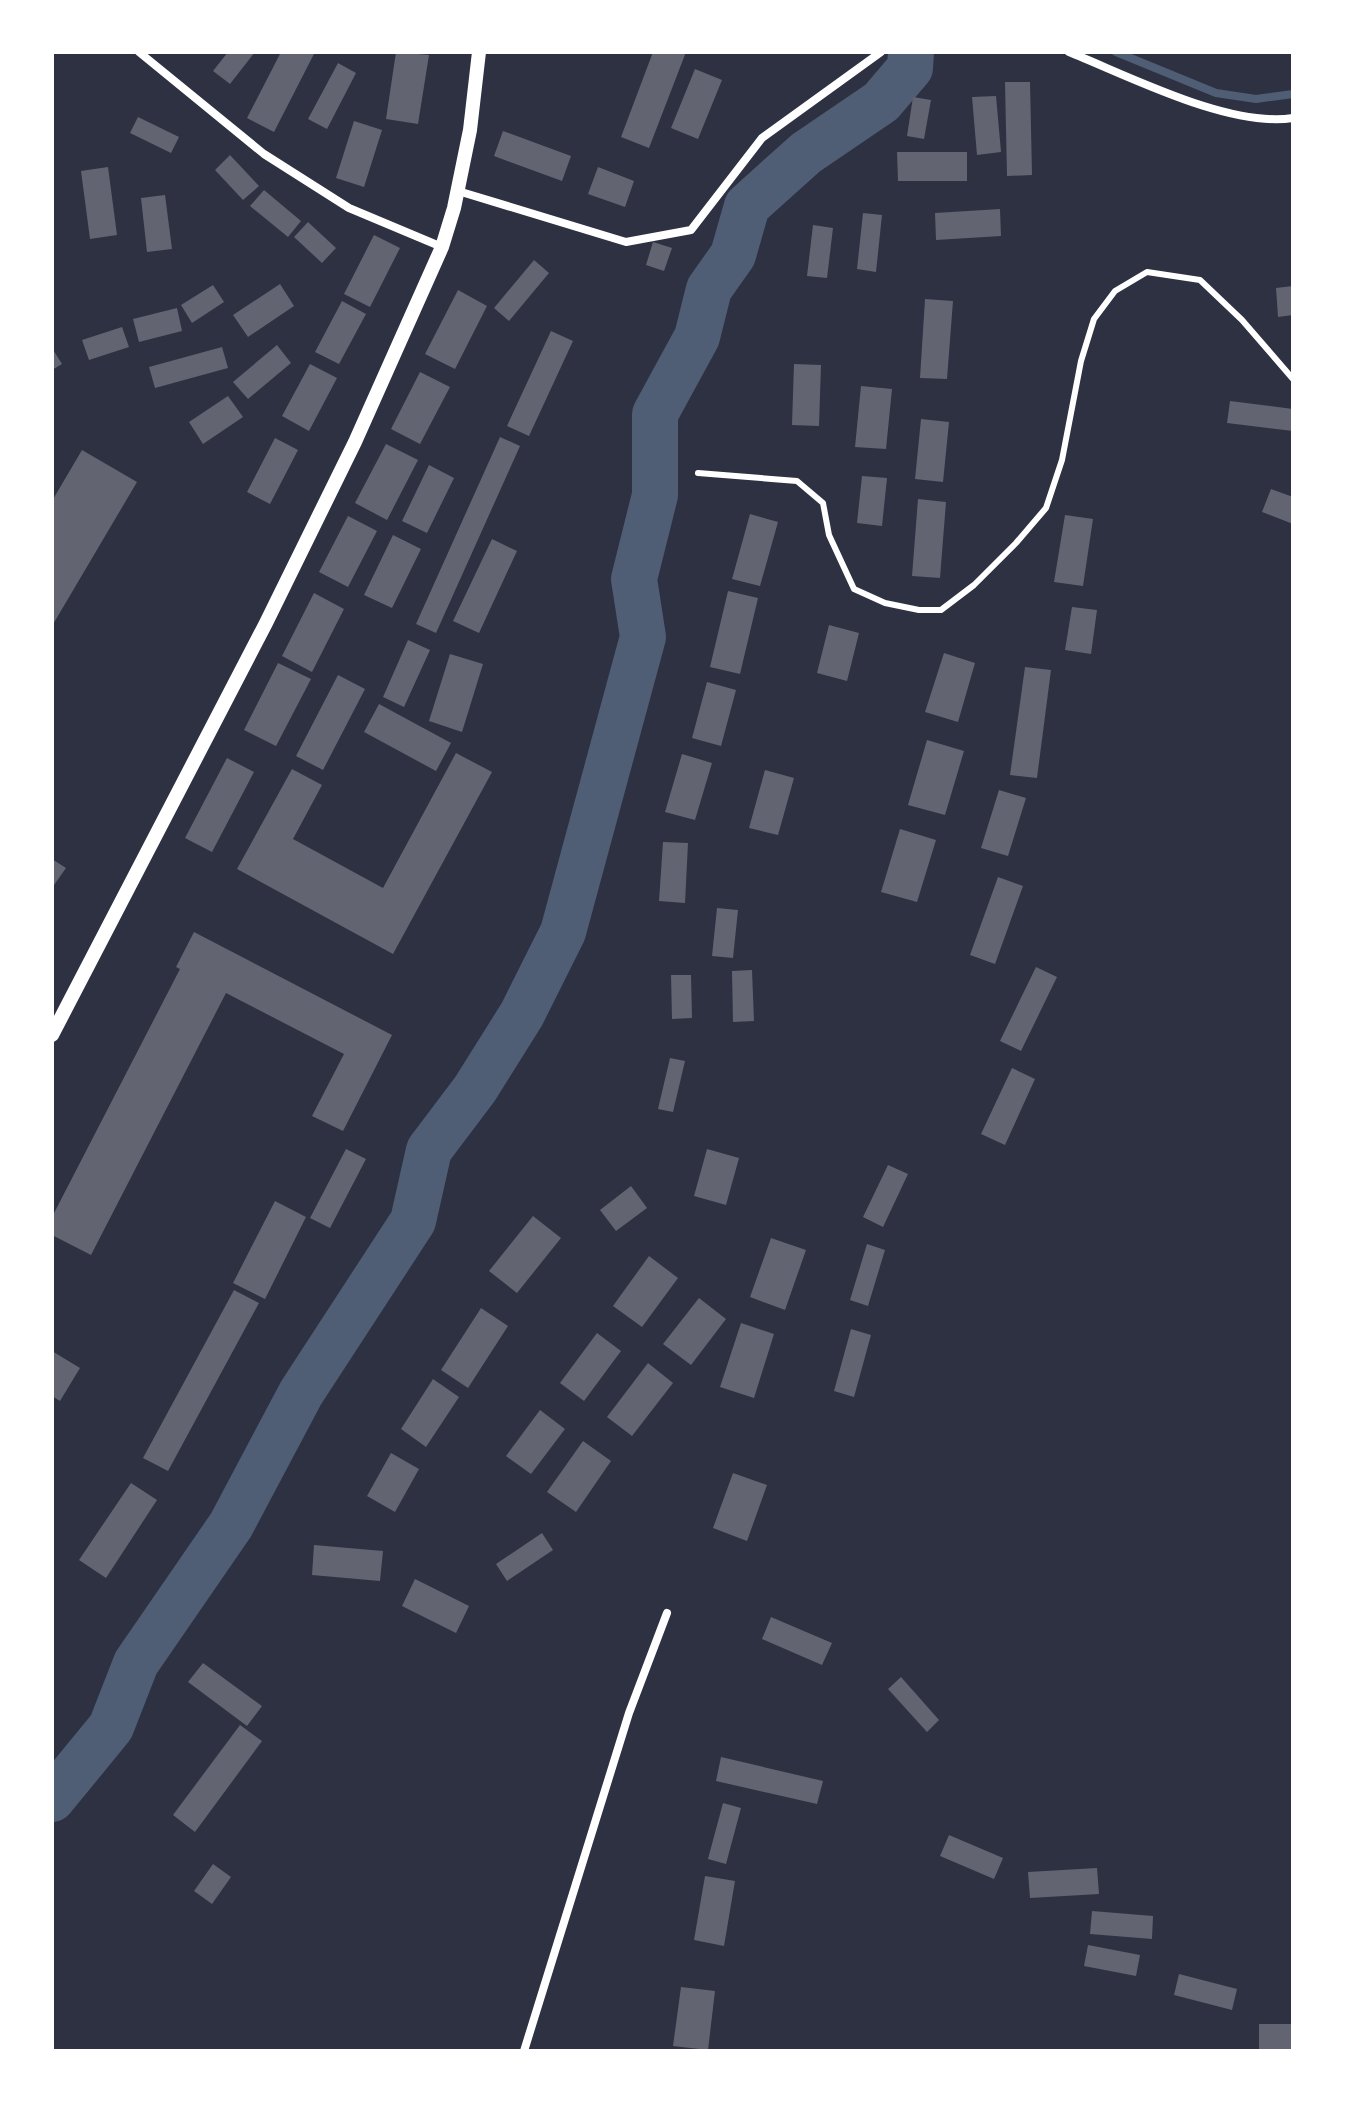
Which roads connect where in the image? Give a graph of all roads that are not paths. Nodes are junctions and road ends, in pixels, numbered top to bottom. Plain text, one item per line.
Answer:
1 (139, 52) edge
2 (479, 52) edge
3 (881, 52) edge
4 (1069, 52) edge
5 (1293, 118) edge
6 (458, 191) junction
7 (444, 241) junction
8 (1293, 379) edge
9 (698, 473) dead end
10 (52, 1035) edge
11 (667, 1613) dead end
12 (524, 2051) edge

1 - 7 street
2 - 6 street
3 - 6 street
4 - 5 street
6 - 7 street
7 - 10 street
8 - 9 lane
11 - 12 street

